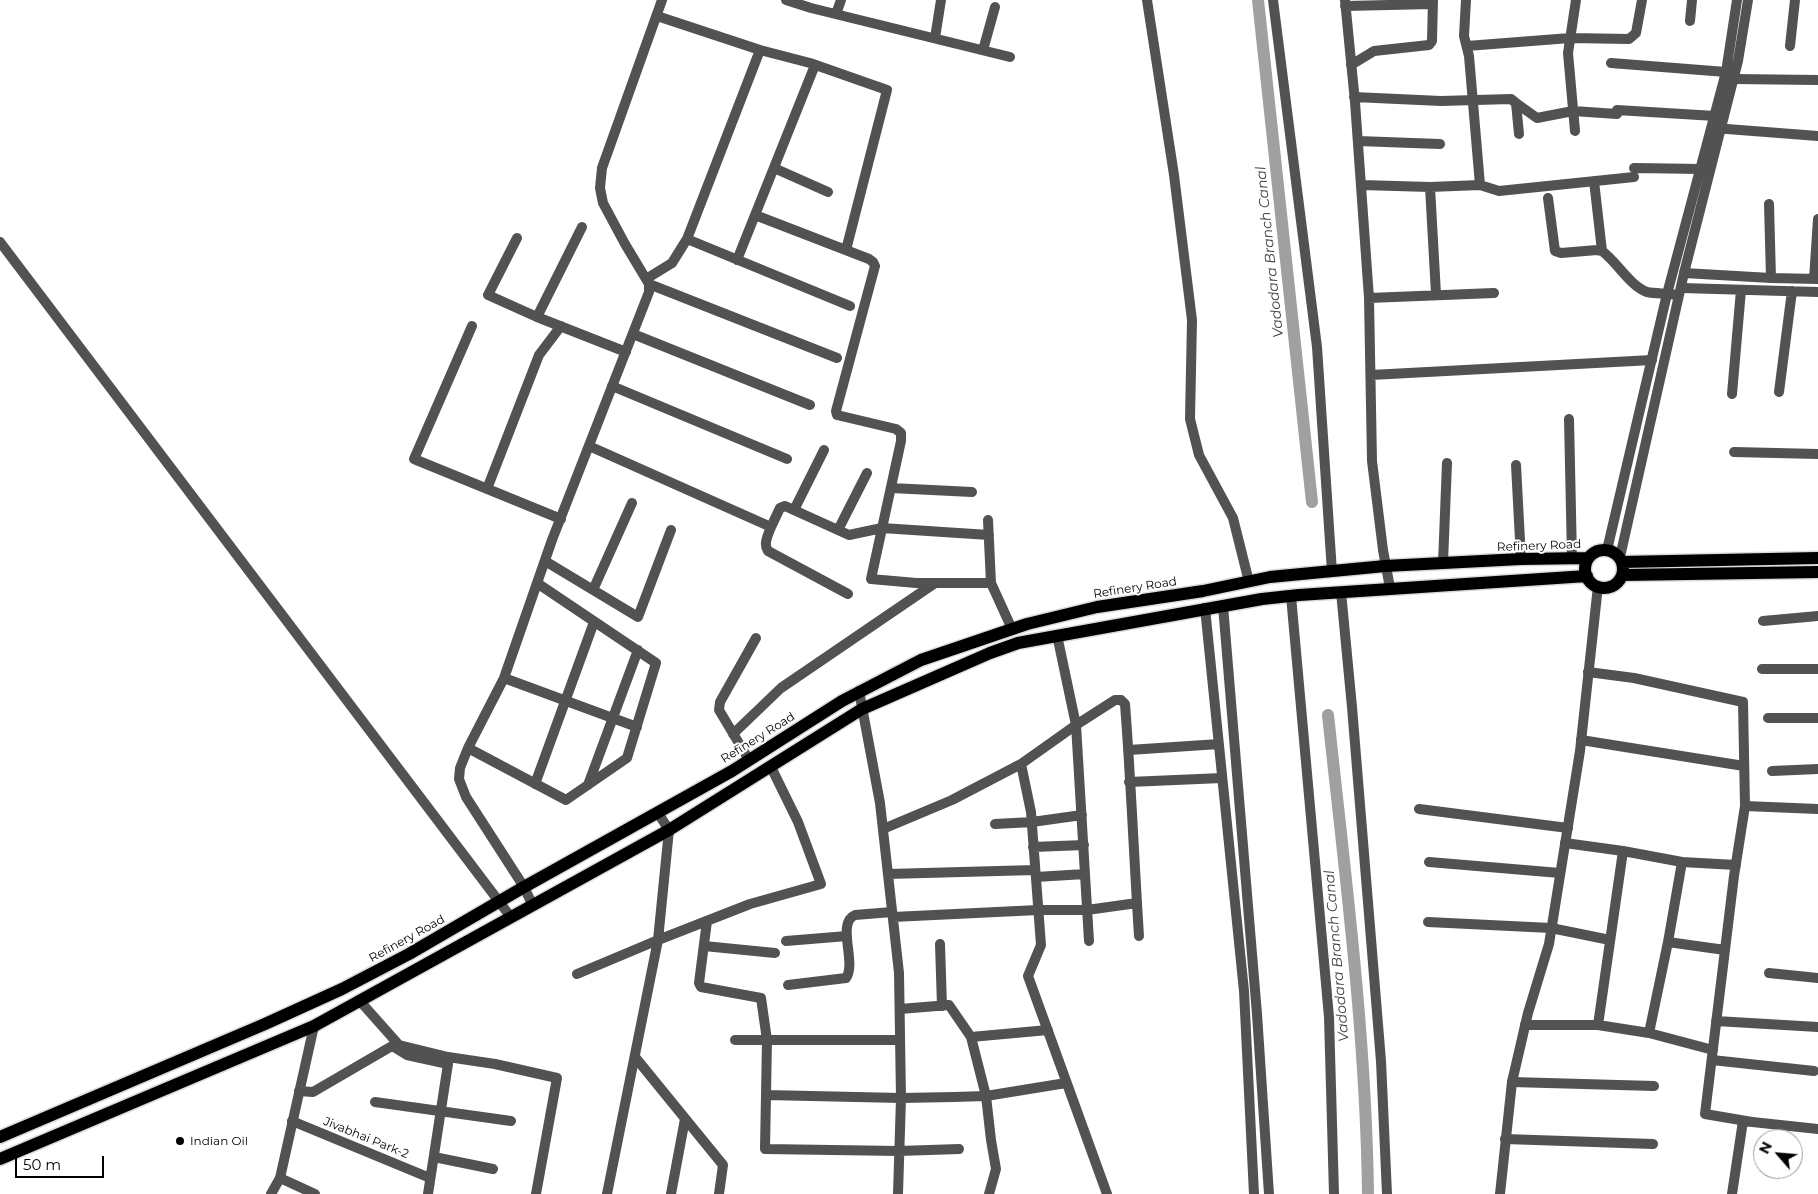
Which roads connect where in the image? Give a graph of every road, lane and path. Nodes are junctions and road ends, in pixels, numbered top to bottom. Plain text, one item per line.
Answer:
1 (662, 0) edge
2 (788, 0) edge
3 (841, 0) edge
4 (941, 0) edge
5 (1147, 0) edge
6 (1273, 0) edge
7 (1466, 0) edge
8 (1576, 0) edge
9 (1642, 0) edge
10 (1692, 0) edge
11 (1737, 0) edge
12 (1748, 0) edge
13 (1795, 0) edge
14 (1433, 2) edge
15 (1345, 3) edge
16 (995, 7) dead end
17 (836, 14) junction
18 (657, 16) junction
19 (1690, 21) dead end
20 (935, 38) junction
21 (1570, 38) junction
22 (1467, 46) junction
23 (1790, 46) dead end
24 (760, 50) junction
25 (983, 50) junction
26 (1010, 57) dead end
27 (1611, 63) dead end
28 (815, 65) junction
29 (1351, 65) junction
30 (1730, 76) junction
31 (1818, 80) edge
32 (1354, 97) junction
33 (1473, 99) junction
34 (1516, 104) junction
35 (1574, 111) junction
36 (1714, 116) junction
37 (1716, 128) junction
38 (1575, 131) dead end
39 (1519, 134) dead end
40 (1818, 136) edge
41 (1358, 141) junction
42 (1440, 144) dead end
43 (774, 168) junction
44 (1701, 169) junction
45 (1594, 181) junction
46 (1480, 185) junction
47 (1361, 186) junction
48 (1430, 187) junction
49 (828, 192) dead end
50 (1548, 198) dead end
51 (1770, 204) dead end
52 (755, 215) junction
53 (1818, 219) edge
54 (582, 227) dead end
55 (517, 238) dead end
56 (687, 240) junction
57 (0, 242) edge
58 (846, 250) junction
59 (1602, 251) junction
60 (737, 260) junction
61 (1684, 273) junction
62 (1771, 278) junction
63 (1816, 279) edge
64 (648, 282) junction
65 (1741, 290) junction
66 (1792, 291) junction
67 (1680, 292) junction
68 (1818, 292) edge
69 (1494, 293) dead end
70 (1436, 294) junction
71 (1667, 294) junction
72 (1369, 298) junction
73 (850, 306) dead end
74 (537, 317) junction
75 (472, 326) dead end
76 (561, 326) junction
77 (633, 334) junction
78 (626, 352) junction
79 (837, 358) dead end
80 (1652, 360) junction
81 (1371, 375) junction
82 (612, 386) junction
83 (1779, 392) dead end
84 (1732, 394) dead end
85 (810, 405) dead end
86 (1569, 419) dead end
87 (589, 446) junction
88 (824, 450) dead end
89 (1734, 452) dead end
90 (1818, 454) edge
91 (787, 458) dead end
92 (1446, 462) dead end
93 (1516, 465) dead end
94 (867, 473) dead end
95 (891, 488) junction
96 (487, 489) junction
97 (972, 492) dead end
98 (632, 503) dead end
99 (794, 510) junction
100 (561, 519) junction
101 (988, 520) dead end
102 (771, 527) junction
103 (882, 528) junction
104 (671, 530) dead end
105 (838, 530) junction
106 (989, 535) junction
107 (1607, 550) junction
108 (1572, 558) junction
109 (1588, 558) junction
110 (1818, 558) edge
111 (1521, 560) junction
112 (545, 562) junction
113 (1442, 563) junction
114 (1622, 564) junction
115 (1386, 566) junction
116 (1332, 572) junction
117 (1818, 572) edge
118 (1587, 576) junction
119 (1254, 581) junction
120 (538, 583) junction
121 (935, 583) junction
122 (991, 583) junction
123 (1598, 586) junction
124 (1390, 588) junction
125 (593, 590) junction
126 (1340, 592) junction
127 (848, 594) dead end
128 (1291, 596) junction
129 (1262, 599) junction
130 (1223, 606) junction
131 (1205, 608) junction
132 (1818, 616) edge
133 (1763, 621) dead end
134 (594, 622) junction
135 (1034, 622) junction
136 (1012, 628) junction
137 (1057, 635) junction
138 (756, 638) dead end
139 (1040, 639) junction
140 (638, 650) junction
141 (1762, 669) dead end
142 (1818, 669) edge
143 (1588, 672) junction
144 (504, 678) junction
145 (859, 691) junction
146 (565, 701) junction
147 (862, 709) junction
148 (613, 718) junction
149 (1768, 718) dead end
150 (1818, 718) edge
151 (1076, 725) junction
152 (637, 727) junction
153 (733, 734) junction
154 (1581, 740) junction
155 (1219, 744) junction
156 (468, 748) junction
157 (1129, 750) junction
158 (749, 760) junction
159 (1021, 764) junction
160 (771, 766) junction
161 (1744, 766) junction
162 (1818, 769) edge
163 (1772, 771) dead end
164 (1222, 778) junction
165 (1129, 782) junction
166 (535, 784) junction
167 (588, 785) junction
168 (1745, 806) junction
169 (1419, 809) dead end
170 (1818, 809) edge
171 (658, 813) junction
172 (1082, 815) junction
173 (1032, 822) junction
174 (995, 824) dead end
175 (1568, 828) junction
176 (883, 829) junction
177 (669, 830) junction
178 (1566, 843) junction
179 (1084, 845) junction
180 (1034, 848) junction
181 (1623, 852) junction
182 (1429, 862) dead end
183 (1682, 862) junction
184 (1736, 865) junction
185 (1035, 873) junction
186 (1560, 873) junction
187 (888, 874) junction
188 (1085, 874) junction
189 (524, 887) junction
190 (500, 902) junction
191 (1137, 903) junction
192 (532, 904) junction
193 (1038, 910) junction
194 (1087, 910) junction
195 (892, 915) junction
196 (510, 916) junction
197 (707, 921) junction
198 (1428, 922) dead end
199 (1552, 928) junction
200 (847, 936) junction
201 (1139, 936) dead end
202 (658, 940) junction
203 (786, 940) dead end
204 (1610, 940) junction
205 (1089, 941) dead end
206 (1668, 942) junction
207 (940, 944) dead end
208 (704, 946) junction
209 (1725, 950) junction
210 (775, 954) dead end
211 (577, 974) dead end
212 (1769, 974) dead end
213 (1818, 978) edge
214 (788, 985) dead end
215 (357, 1001) junction
216 (942, 1006) junction
217 (900, 1009) junction
218 (1716, 1021) junction
219 (1525, 1025) junction
220 (1598, 1025) junction
221 (314, 1026) junction
222 (1818, 1027) edge
223 (1048, 1030) junction
224 (1649, 1032) junction
225 (972, 1037) junction
226 (735, 1040) dead end
227 (767, 1040) junction
228 (900, 1040) junction
229 (392, 1046) junction
230 (1712, 1055) junction
231 (635, 1057) junction
232 (1814, 1071) dead end
233 (142, 1076) junction
234 (1512, 1082) junction
235 (1066, 1083) junction
236 (1654, 1086) dead end
237 (299, 1091) junction
238 (766, 1095) junction
239 (150, 1096) junction
240 (986, 1096) junction
241 (901, 1098) junction
242 (375, 1102) dead end
243 (441, 1112) junction
244 (685, 1119) junction
245 (292, 1121) junction
246 (510, 1121) dead end
247 (1752, 1122) junction
248 (1818, 1129) edge
249 (0, 1137) edge
250 (1505, 1138) junction
251 (1653, 1144) dead end
252 (959, 1149) dead end
253 (899, 1150) junction
254 (434, 1157) junction
255 (0, 1159) edge
256 (493, 1169) dead end
257 (280, 1178) junction
258 (430, 1178) junction
259 (271, 1194) edge
260 (315, 1194) edge
261 (428, 1194) edge
262 (536, 1194) edge
263 (607, 1194) edge
264 (671, 1194) edge
265 (719, 1194) edge
266 (898, 1194) edge
267 (990, 1194) edge
268 (1107, 1194) edge
269 (1254, 1194) edge
270 (1269, 1194) edge
271 (1334, 1194) edge
272 (1388, 1194) edge
273 (1500, 1194) edge
274 (1732, 1194) edge

1 - 18 street
2 - 17 street
3 - 17 street
4 - 20 street
5 - 119 street
6 - 116 street
7 - 22 street
8 - 21 street
9 - 21 street
10 - 19 street
11 - 30 street
12 - 30 street
13 - 23 street
14 - 15 street
14 - 29 street
15 - 29 street
16 - 25 street
17 - 20 street
18 - 24 street
18 - 64 street
20 - 25 street
21 - 22 street
21 - 35 street
22 - 33 street
24 - 28 street
24 - 56 street
25 - 26 street
27 - 30 street
28 - 43 street
28 - 58 street
29 - 32 street
30 - 31 street
30 - 36 street
30 - 37 street
32 - 33 street
32 - 41 street
33 - 34 street
33 - 46 street
34 - 35 street
34 - 39 street
35 - 36 street
35 - 38 street
36 - 37 street
37 - 40 street
37 - 44 street
37 - 61 street
41 - 42 street
41 - 47 street
43 - 49 street
43 - 52 street
44 - 45 street
44 - 71 street
45 - 46 street
45 - 59 street
46 - 48 street
47 - 48 street
47 - 72 street
48 - 70 street
50 - 59 street
51 - 62 street
52 - 58 street
52 - 60 street
53 - 63 street
54 - 74 street
55 - 74 street
56 - 60 street
56 - 64 street
57 - 190 street
58 - 95 street
59 - 71 street
60 - 73 street
61 - 62 street
61 - 67 street
62 - 63 street
64 - 77 street
64 - 79 street
65 - 66 street
65 - 67 street
65 - 84 street
66 - 68 street
66 - 83 street
67 - 71 street
67 - 114 street
69 - 70 street
70 - 72 street
71 - 80 street
72 - 81 street
74 - 76 street
75 - 96 street
76 - 78 street
76 - 96 street
77 - 78 street
77 - 85 street
78 - 82 street
80 - 81 street
80 - 107 street
81 - 115 street
82 - 87 street
82 - 91 street
86 - 108 street
87 - 100 street
87 - 102 street
88 - 99 street
89 - 90 street
92 - 113 street
93 - 111 street
94 - 105 street
95 - 97 street
95 - 103 street
96 - 100 street
98 - 125 street
99 - 102 street
99 - 105 street
100 - 112 street
101 - 106 street
102 - 127 street
103 - 105 street
103 - 106 street
103 - 121 street
104 - 125 street
106 - 122 street
107 - 109 main road
107 - 114 main road
108 - 109 main road, Refinery Road
108 - 111 main road, Refinery Road
109 - 118 main road
110 - 114 main road
111 - 113 main road, Refinery Road
112 - 120 street
112 - 125 street
113 - 115 main road, Refinery Road
114 - 117 main road
114 - 123 main road
115 - 116 main road, Refinery Road
115 - 124 street
116 - 119 main road, Refinery Road
118 - 123 main road
118 - 124 main road
119 - 129 main road
119 - 135 main road, Refinery Road
120 - 134 street
120 - 144 street
121 - 122 street
121 - 153 street
122 - 136 street
123 - 143 street
124 - 126 main road
126 - 128 main road
126 - 272 street
128 - 129 main road
128 - 271 street
129 - 130 main road
130 - 131 main road
130 - 270 street
131 - 137 main road
131 - 155 street
132 - 133 street
134 - 140 street
134 - 146 street
135 - 136 main road, Refinery Road
135 - 139 main road
136 - 145 main road, Refinery Road
137 - 139 main road
137 - 151 street
138 - 153 street
139 - 147 main road
140 - 148 street
140 - 152 street
141 - 142 street
143 - 154 street
143 - 161 street
144 - 146 street
144 - 156 street
145 - 147 street
145 - 158 main road, Refinery Road
146 - 148 street
146 - 166 street
147 - 160 main road
147 - 176 street
148 - 152 street
148 - 167 street
149 - 150 street
151 - 157 street
151 - 159 street
151 - 172 street
152 - 167 street
153 - 158 street
154 - 161 street
154 - 175 street
155 - 157 street
155 - 164 street
156 - 166 street
156 - 189 street
157 - 165 street
158 - 171 main road, Refinery Road
159 - 173 street
159 - 176 street
160 - 177 main road
160 - 197 street
161 - 168 street
162 - 163 street
164 - 165 street
164 - 269 street
165 - 191 street
166 - 167 street
168 - 170 street
168 - 184 street
169 - 175 street
171 - 177 street
171 - 189 main road, Refinery Road
172 - 173 street
172 - 179 street
173 - 174 street
173 - 180 street
175 - 178 street
176 - 187 street
177 - 192 main road
177 - 202 street
178 - 181 street
178 - 186 street
179 - 180 street
179 - 188 street
180 - 185 street
181 - 183 street
181 - 204 street
182 - 186 street
183 - 184 street
183 - 206 street
184 - 209 street
185 - 187 street
185 - 188 street
185 - 193 street
186 - 199 street
187 - 195 street
188 - 194 street
189 - 190 main road, Refinery Road
189 - 192 street
190 - 196 street
190 - 233 main road, Refinery Road
191 - 194 street
191 - 201 street
192 - 196 main road
193 - 194 street
193 - 195 street
193 - 223 street
194 - 205 street
195 - 200 street
195 - 217 street
196 - 215 main road
197 - 202 street
197 - 208 street
198 - 199 street
199 - 204 street
199 - 219 street
200 - 203 street
200 - 214 street
202 - 211 street
202 - 231 street
204 - 220 street
206 - 209 street
206 - 224 street
207 - 216 street
208 - 210 street
208 - 227 street
209 - 218 street
212 - 213 street
215 - 221 main road
215 - 229 street
215 - 262 street
216 - 217 street
216 - 225 street
217 - 228 street
218 - 222 street
218 - 230 street
219 - 220 street
219 - 234 street
220 - 224 street
221 - 237 street
221 - 239 main road
223 - 225 street
223 - 235 street
224 - 230 street
225 - 240 street
226 - 227 street
227 - 228 street
227 - 238 street
228 - 241 street
229 - 237 street
229 - 243 street
230 - 232 street
230 - 247 street
231 - 244 street
231 - 263 street
233 - 239 main road
233 - 249 main road, Refinery Road
234 - 236 street
234 - 250 street
235 - 240 street
235 - 268 street
237 - 245 street
238 - 241 street
238 - 253 street
239 - 255 main road
240 - 241 street
240 - 267 street
241 - 253 street
242 - 243 street
243 - 246 street
243 - 254 street
244 - 264 street
244 - 265 street
245 - 257 street
245 - 258 street, Jivabhai Park-2
247 - 248 street
247 - 274 street
250 - 251 street
250 - 273 street
252 - 253 street
253 - 266 street
254 - 256 street
254 - 258 street
257 - 259 street
257 - 260 street
258 - 261 street

